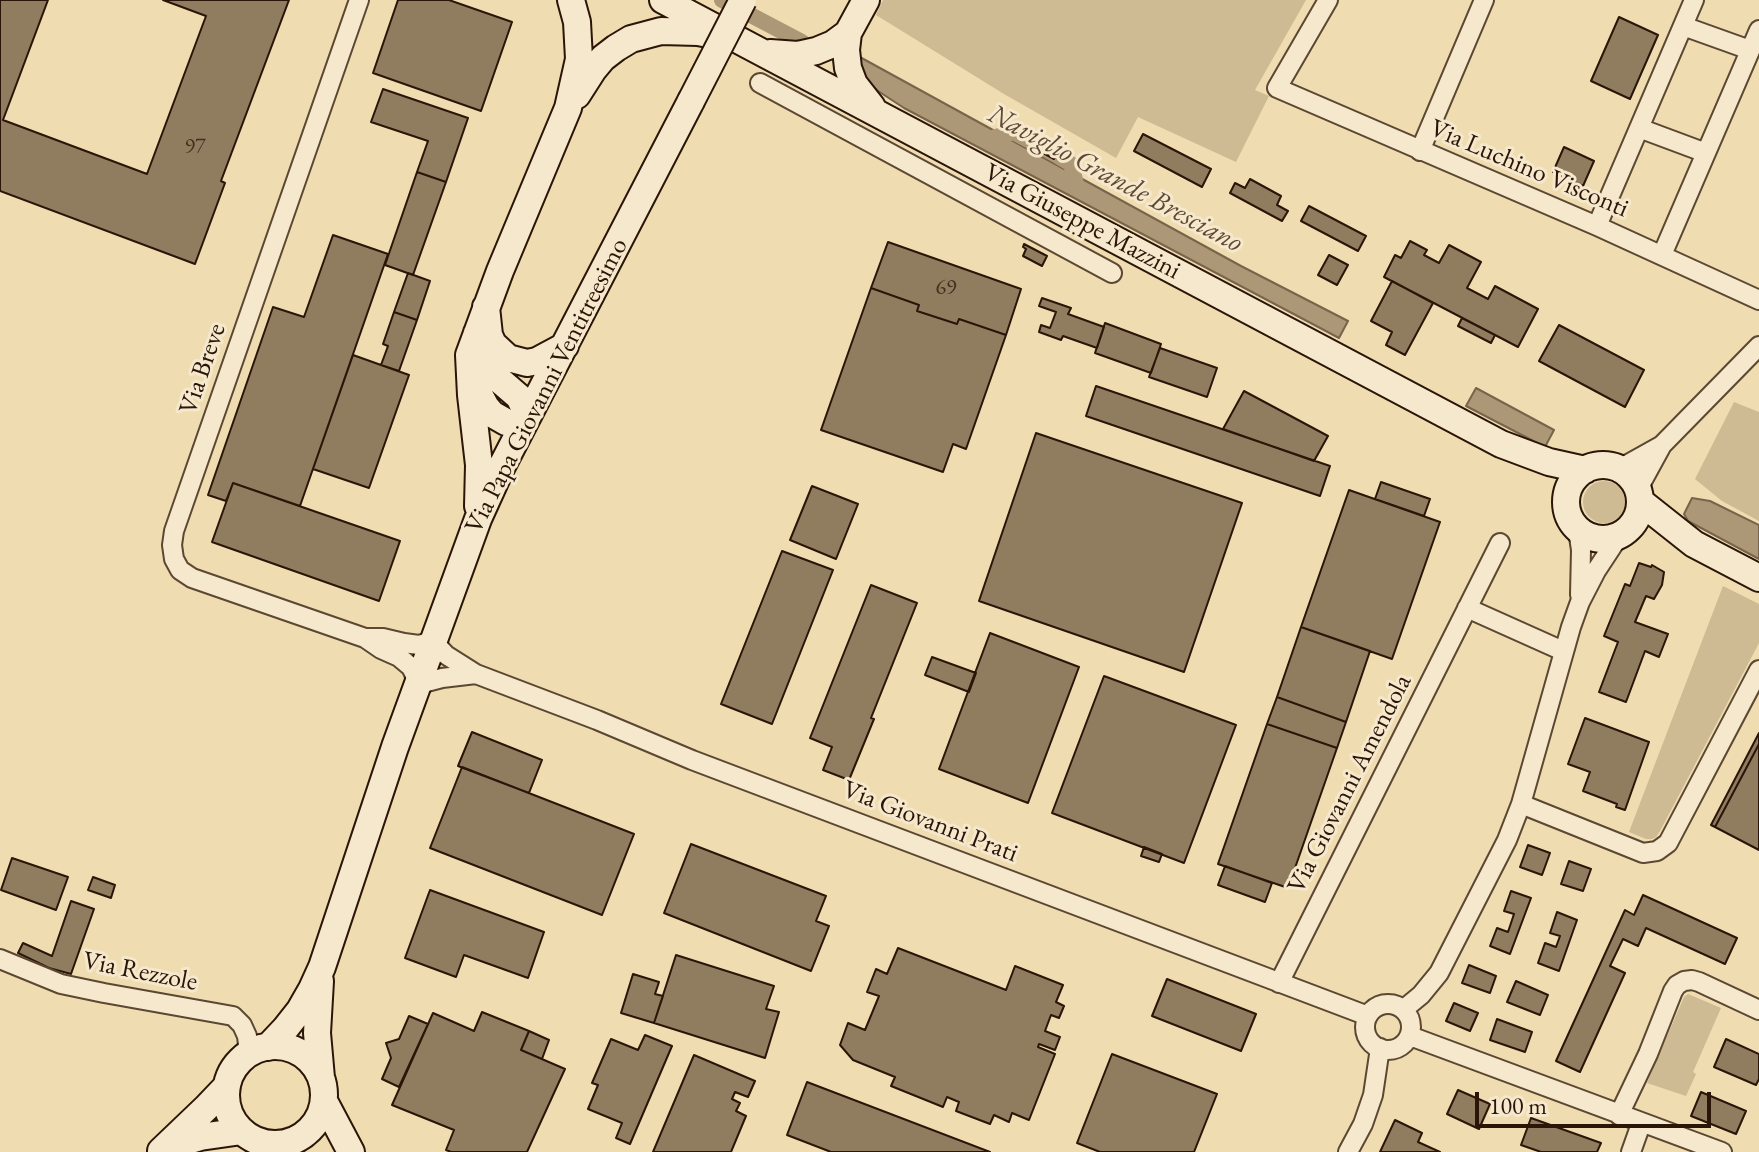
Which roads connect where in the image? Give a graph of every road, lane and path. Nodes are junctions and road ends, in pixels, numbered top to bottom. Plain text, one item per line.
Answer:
1 (359, 0) edge
2 (571, 0) edge
3 (663, 0) edge
4 (743, 0) edge
5 (866, 0) edge
6 (1328, 0) edge
7 (1484, 0) edge
8 (1694, 0) edge
9 (1683, 26) junction
10 (1759, 30) edge
11 (848, 33) junction
12 (749, 45) junction
13 (1750, 50) junction
14 (760, 83) dead end
15 (568, 108) junction
16 (877, 113) junction
17 (1639, 128) junction
18 (1420, 151) junction
19 (1706, 153) junction
20 (1039, 199) junction
21 (1024, 225) junction
22 (1597, 226) junction
23 (1112, 238) junction
24 (1662, 255) junction
25 (1759, 300) edge
26 (482, 317) junction
27 (565, 346) junction
28 (1759, 346) edge
29 (470, 378) junction
30 (526, 420) junction
31 (1501, 444) junction
32 (1662, 445) junction
33 (1619, 469) junction
34 (1585, 470) junction
35 (1640, 496) junction
36 (1566, 505) junction
37 (478, 519) junction
38 (1578, 530) junction
39 (1624, 533) junction
40 (1500, 543) dead end
41 (1694, 544) junction
42 (1759, 578) edge
43 (1580, 602) junction
44 (1467, 608) junction
45 (365, 638) junction
46 (433, 641) junction
47 (1563, 651) junction
48 (1759, 670) edge
49 (476, 674) junction
50 (419, 684) junction
51 (1521, 804) junction
52 (0, 959) edge
53 (322, 967) junction
54 (1279, 983) junction
55 (1404, 1009) junction
56 (1759, 1010) edge
57 (1368, 1016) junction
58 (1410, 1036) junction
59 (1380, 1048) junction
60 (258, 1050) junction
61 (227, 1086) junction
62 (322, 1089) junction
63 (1619, 1115) junction
64 (1641, 1124) junction
65 (242, 1131) junction
66 (292, 1141) junction
67 (160, 1151) edge
68 (321, 1152) edge
69 (351, 1152) edge
70 (1348, 1152) edge
71 (1631, 1152) edge
72 (1722, 1152) edge

1 - 45 street, Via Breve
2 - 15 street
3 - 12 street, Via Giuseppe Mazzini
4 - 27 street, Via Papa Giovanni Ventitreesimo, bridge
5 - 11 street
6 - 18 street, Via Luchino Visconti
7 - 18 street
8 - 9 street
9 - 13 street
9 - 17 street
10 - 13 street
11 - 12 street
11 - 16 street
12 - 15 street
12 - 16 street, Via Giuseppe Mazzini
13 - 19 street
14 - 21 street
15 - 26 street
16 - 20 street, Via Giuseppe Mazzini
17 - 19 street
17 - 22 street
18 - 22 street, Via Luchino Visconti
19 - 24 street
20 - 21 street
20 - 23 street, Via Giuseppe Mazzini
21 - 23 street
22 - 24 street, Via Luchino Visconti
23 - 31 street, Via Giuseppe Mazzini
24 - 25 street, Via Luchino Visconti
26 - 27 street
26 - 29 street
26 - 30 street
27 - 30 street, Via Papa Giovanni Ventitreesimo
28 - 32 street
29 - 30 street
29 - 37 street
30 - 37 street, Via Papa Giovanni Ventitreesimo
31 - 34 street, Via Giuseppe Mazzini
31 - 36 street, Via Giuseppe Mazzini
32 - 33 street
32 - 35 street
33 - 34 street, Via Giuseppe Mazzini
33 - 35 street
34 - 36 street
35 - 39 street
35 - 41 street
36 - 38 street, Via Giuseppe Mazzini
37 - 46 street, Via Papa Giovanni Ventitreesimo
38 - 39 street
38 - 43 street
39 - 41 street
39 - 43 street
40 - 44 street, Via Giovanni Amendola
41 - 42 street
43 - 47 street
44 - 47 street
44 - 54 street, Via Giovanni Amendola
45 - 46 street
45 - 50 street
46 - 49 street, Via Giovanni Prati
46 - 50 street, Via Papa Giovanni Ventitreesimo
47 - 51 street
48 - 51 street
49 - 50 street, Via Giovanni Prati
49 - 54 street, Via Giovanni Prati
50 - 53 street, Via Papa Giovanni Ventitreesimo
51 - 55 street
52 - 60 street, Via Rezzole
53 - 60 street, Via Papa Giovanni Ventitreesimo
53 - 62 street, Via Papa Giovanni Ventitreesimo
54 - 57 street, Via Giovanni Prati
55 - 57 street
55 - 58 street
56 - 63 street
57 - 59 street
58 - 59 street
58 - 63 street
59 - 70 street
60 - 61 street
60 - 62 street
61 - 65 street
61 - 67 street
62 - 66 street
62 - 69 street, Via Papa Giovanni Ventitreesimo
63 - 64 street
64 - 71 street
64 - 72 street
65 - 66 street
65 - 67 street
66 - 68 street

